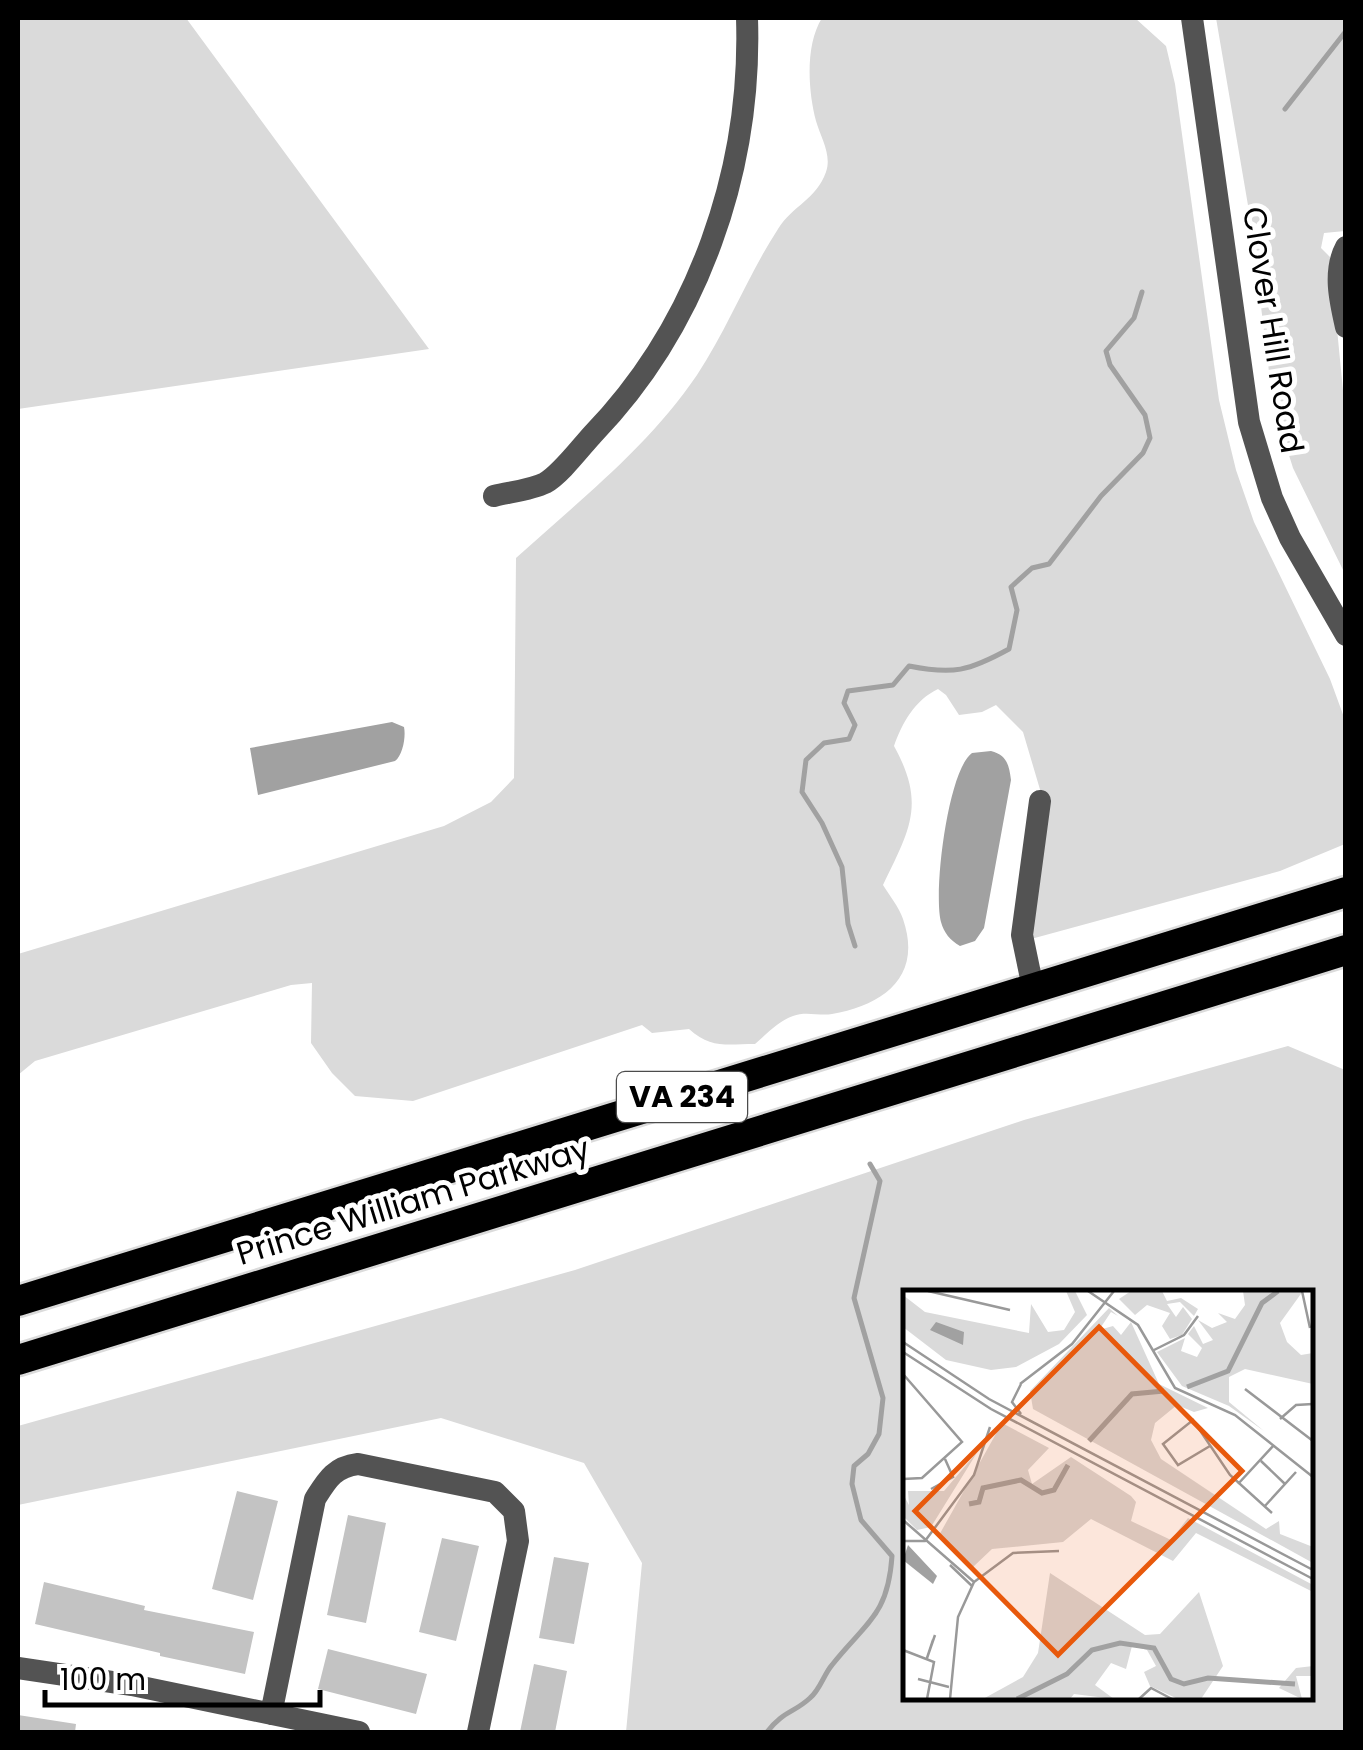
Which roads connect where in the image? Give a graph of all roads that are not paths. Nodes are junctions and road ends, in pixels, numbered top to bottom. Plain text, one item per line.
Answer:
1 (748, 18) edge
2 (1193, 18) edge
3 (1339, 246) edge
4 (1346, 327) edge
5 (494, 496) dead end
6 (1346, 635) edge
7 (1040, 801) dead end
8 (1346, 892) edge
9 (1346, 950) edge
10 (1346, 964) edge
11 (1295, 965) junction
12 (1033, 988) junction
13 (18, 1301) edge
14 (18, 1360) edge
15 (18, 1668) edge
16 (271, 1714) junction
17 (359, 1732) edge
18 (478, 1732) edge

1 - 5 street
2 - 6 street, Clover Hill Road
3 - 4 street
7 - 12 street
8 - 12 highway, Prince William Parkway / VA 234
9 - 11 highway, Prince William Parkway / VA 234
10 - 11 highway
11 - 14 highway, Prince William Parkway / VA 234
12 - 13 highway, Prince William Parkway / VA 234
15 - 16 street
16 - 17 street
16 - 18 street

